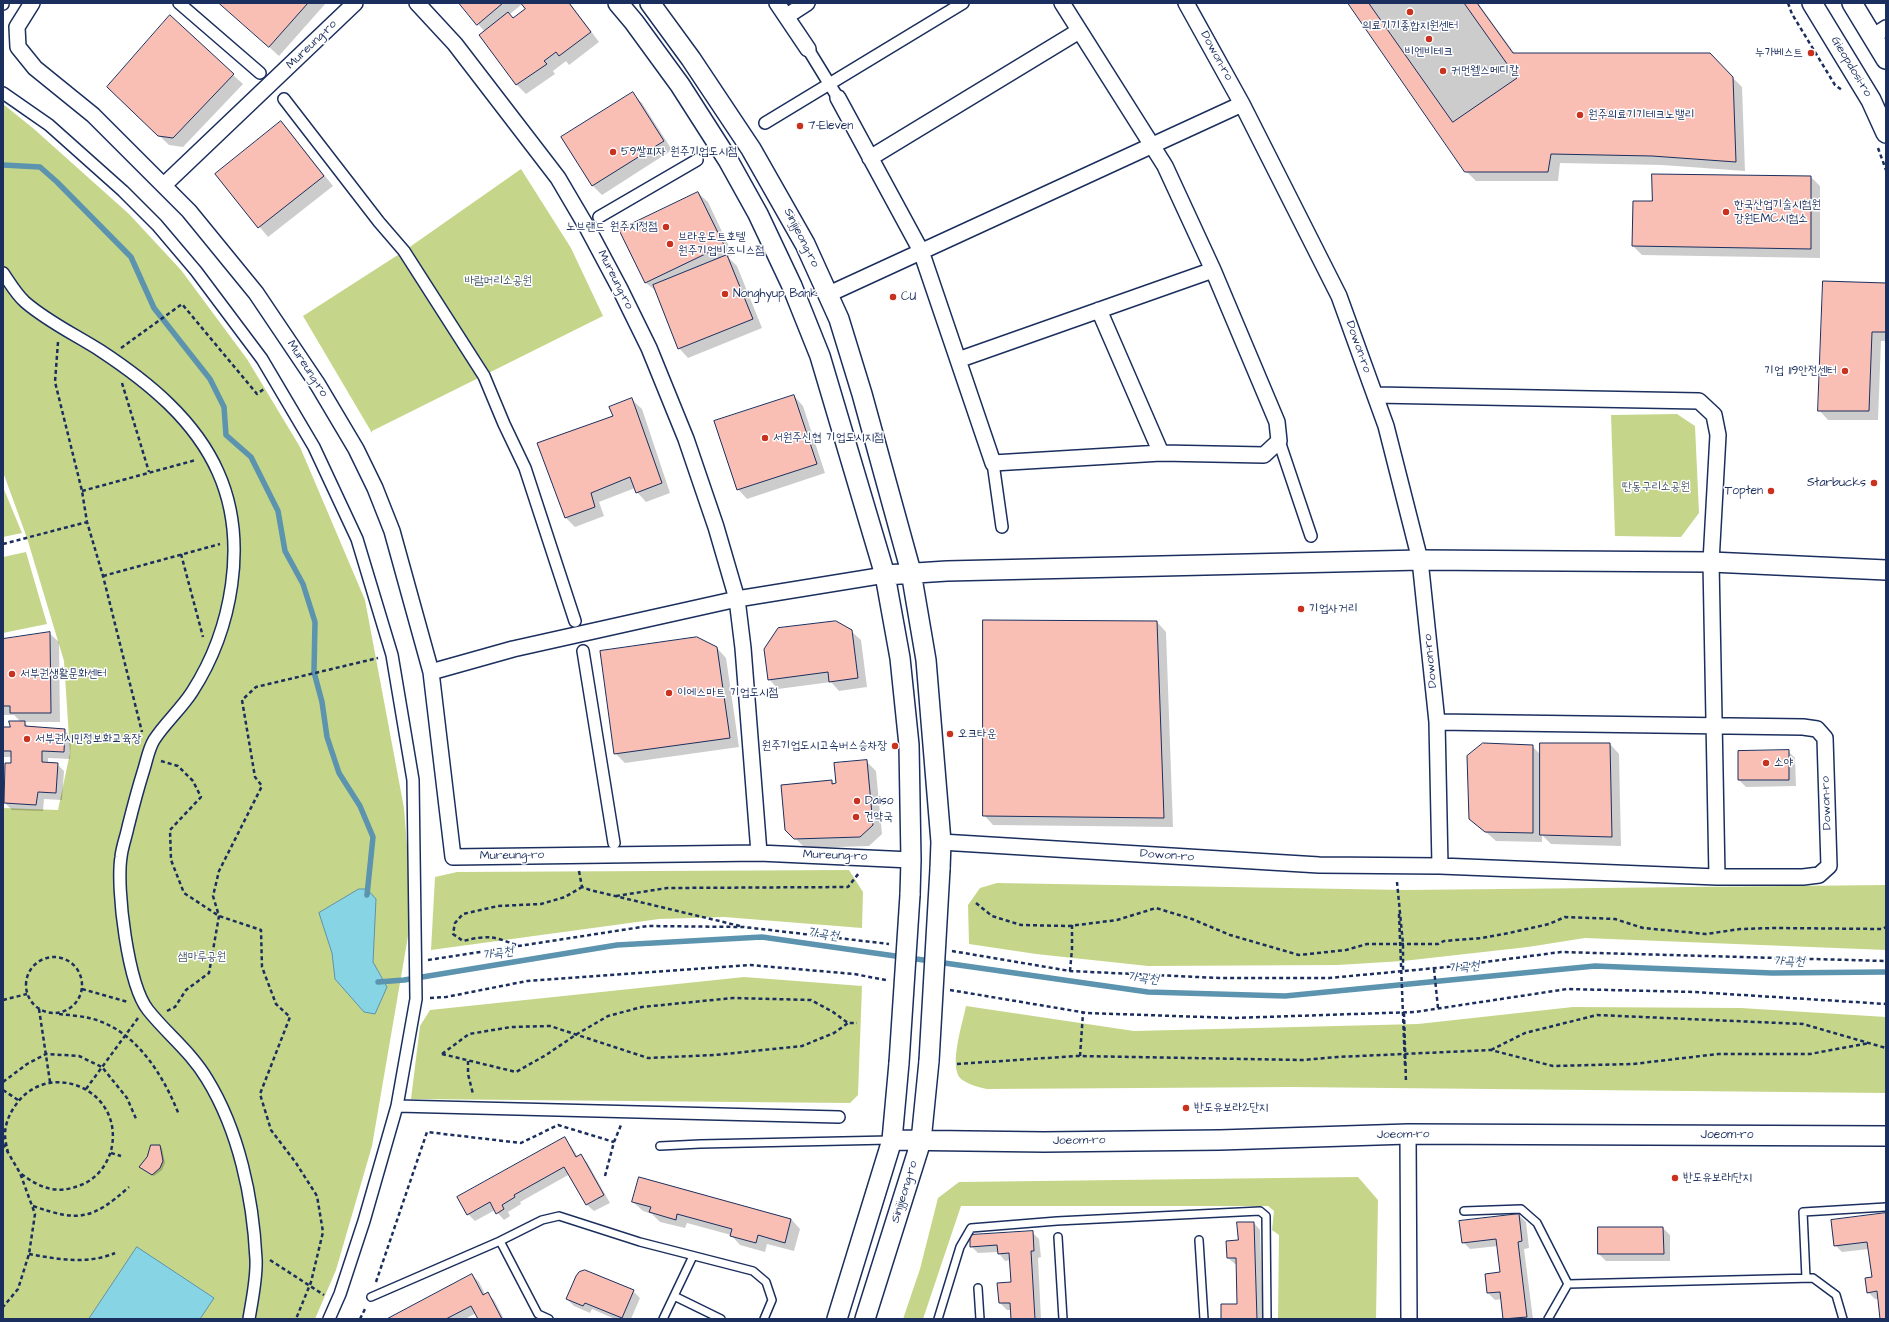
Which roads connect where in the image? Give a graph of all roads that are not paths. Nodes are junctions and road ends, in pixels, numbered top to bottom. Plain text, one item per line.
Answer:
1 (32, 3) edge
2 (179, 3) edge
3 (355, 3) edge
4 (417, 3) edge
5 (618, 3) edge
6 (650, 3) edge
7 (777, 3) edge
8 (806, 3) edge
9 (963, 3) edge
10 (1062, 3) edge
11 (1186, 3) edge
12 (1812, 3) edge
13 (1852, 3) edge
14 (787, 16) junction
15 (1079, 31) junction
16 (1879, 32) edge
17 (808, 49) joint
18 (1886, 59) edge
19 (260, 73) dead end
20 (830, 84) junction
21 (3, 93) edge
22 (838, 98) joint
23 (284, 100) dead end
24 (1242, 104) junction
25 (765, 123) dead end
26 (1881, 140) edge
27 (1152, 146) junction
28 (870, 158) junction
29 (697, 160) dead end
30 (164, 185) junction
31 (599, 217) dead end
32 (921, 251) junction
33 (1212, 270) junction
34 (3, 273) edge
35 (829, 294) junction
36 (1100, 310) junction
37 (958, 360) junction
38 (1375, 395) junction
39 (1279, 441) junction
40 (1161, 453) junction
41 (993, 463) junction
42 (1002, 527) dead end
43 (1311, 536) dead end
44 (1420, 560) junction
45 (1712, 562) junction
46 (1886, 570) edge
47 (911, 572) junction
48 (885, 574) junction
49 (737, 600) junction
50 (575, 621) dead end
51 (583, 651) dead end
52 (431, 672) junction
53 (1437, 722) junction
54 (1716, 726) junction
55 (941, 842) junction
56 (614, 843) dead end
57 (759, 853) junction
58 (911, 860) junction
59 (1440, 866) junction
60 (1718, 877) junction
61 (397, 1106) junction
62 (839, 1117) dead end
63 (1408, 1134) junction
64 (1886, 1136) edge
65 (892, 1140) junction
66 (921, 1141) junction
67 (660, 1146) dead end
68 (1886, 1207) edge
69 (1464, 1211) dead end
70 (1058, 1237) dead end
71 (1199, 1240) dead end
72 (500, 1241) junction
73 (693, 1256) junction
74 (1806, 1278) junction
75 (1568, 1284) junction
76 (978, 1288) dead end
77 (674, 1296) junction
78 (371, 1297) road end
79 (249, 1319) edge
80 (329, 1319) edge
81 (549, 1319) edge
82 (662, 1319) edge
83 (722, 1319) edge
84 (764, 1319) edge
85 (837, 1319) edge
86 (865, 1319) edge
87 (938, 1319) edge
88 (980, 1319) edge
89 (1063, 1319) edge
90 (1204, 1319) edge
91 (1267, 1319) edge
92 (1409, 1319) edge
93 (1548, 1319) edge
94 (1843, 1319) edge

1 - 30 street, Mureung-ro
2 - 19 street
3 - 30 street, Mureung-ro
4 - 49 street, Mureung-ro
5 - 48 street
6 - 35 street, Sinjijeong-ro
7 - 14 street
8 - 14 street
9 - 20 street
10 - 15 street
11 - 24 street, Dowon-ro
12 - 26 street, Gieopdosi-ro
13 - 16 street
14 - 17 street
15 - 27 street
15 - 28 street
16 - 18 street
17 - 20 street
20 - 22 street
20 - 25 street
21 - 61 street
22 - 28 street
23 - 50 street
24 - 27 street
24 - 38 street, Dowon-ro
27 - 32 street
27 - 33 street
28 - 32 street
29 - 31 street
30 - 52 street, Mureung-ro
32 - 35 street
32 - 37 street
33 - 36 street
33 - 39 street
34 - 79 street
35 - 47 street, Sinjijeong-ro
36 - 37 street
36 - 40 street
37 - 41 street
38 - 44 street, Dowon-ro
38 - 45 street
39 - 40 street
39 - 43 street
40 - 41 street
41 - 42 street
44 - 45 street
44 - 47 street
44 - 53 street, Dowon-ro
45 - 46 street
45 - 54 street
47 - 48 street
47 - 55 street, Sinjijeong-ro
48 - 49 street
48 - 58 street
49 - 52 street
49 - 57 street, Mureung-ro
51 - 56 street
52 - 57 street, Mureung-ro
53 - 54 street, Dowon-ro
53 - 59 street, Dowon-ro
54 - 60 street
54 - 60 street, Dowon-ro
55 - 59 street, Dowon-ro
55 - 66 street, Sinjijeong-ro, bridge
57 - 58 street, Mureung-ro
58 - 65 street, bridge
59 - 60 street, Dowon-ro
61 - 62 street
61 - 80 street
63 - 64 street, Joeom-ro
63 - 66 street, Joeom-ro
63 - 92 street
65 - 66 street, Joeom-ro
65 - 67 lane
65 - 85 street
66 - 86 street, Sinjijeong-ro
68 - 74 lane
69 - 75 lane
70 - 89 lane
71 - 90 lane
72 - 73 lane
72 - 78 lane
72 - 81 lane
73 - 77 lane
73 - 84 lane
74 - 75 lane
74 - 94 lane
75 - 93 lane
76 - 88 lane
77 - 82 lane
77 - 83 lane
87 - 91 lane

